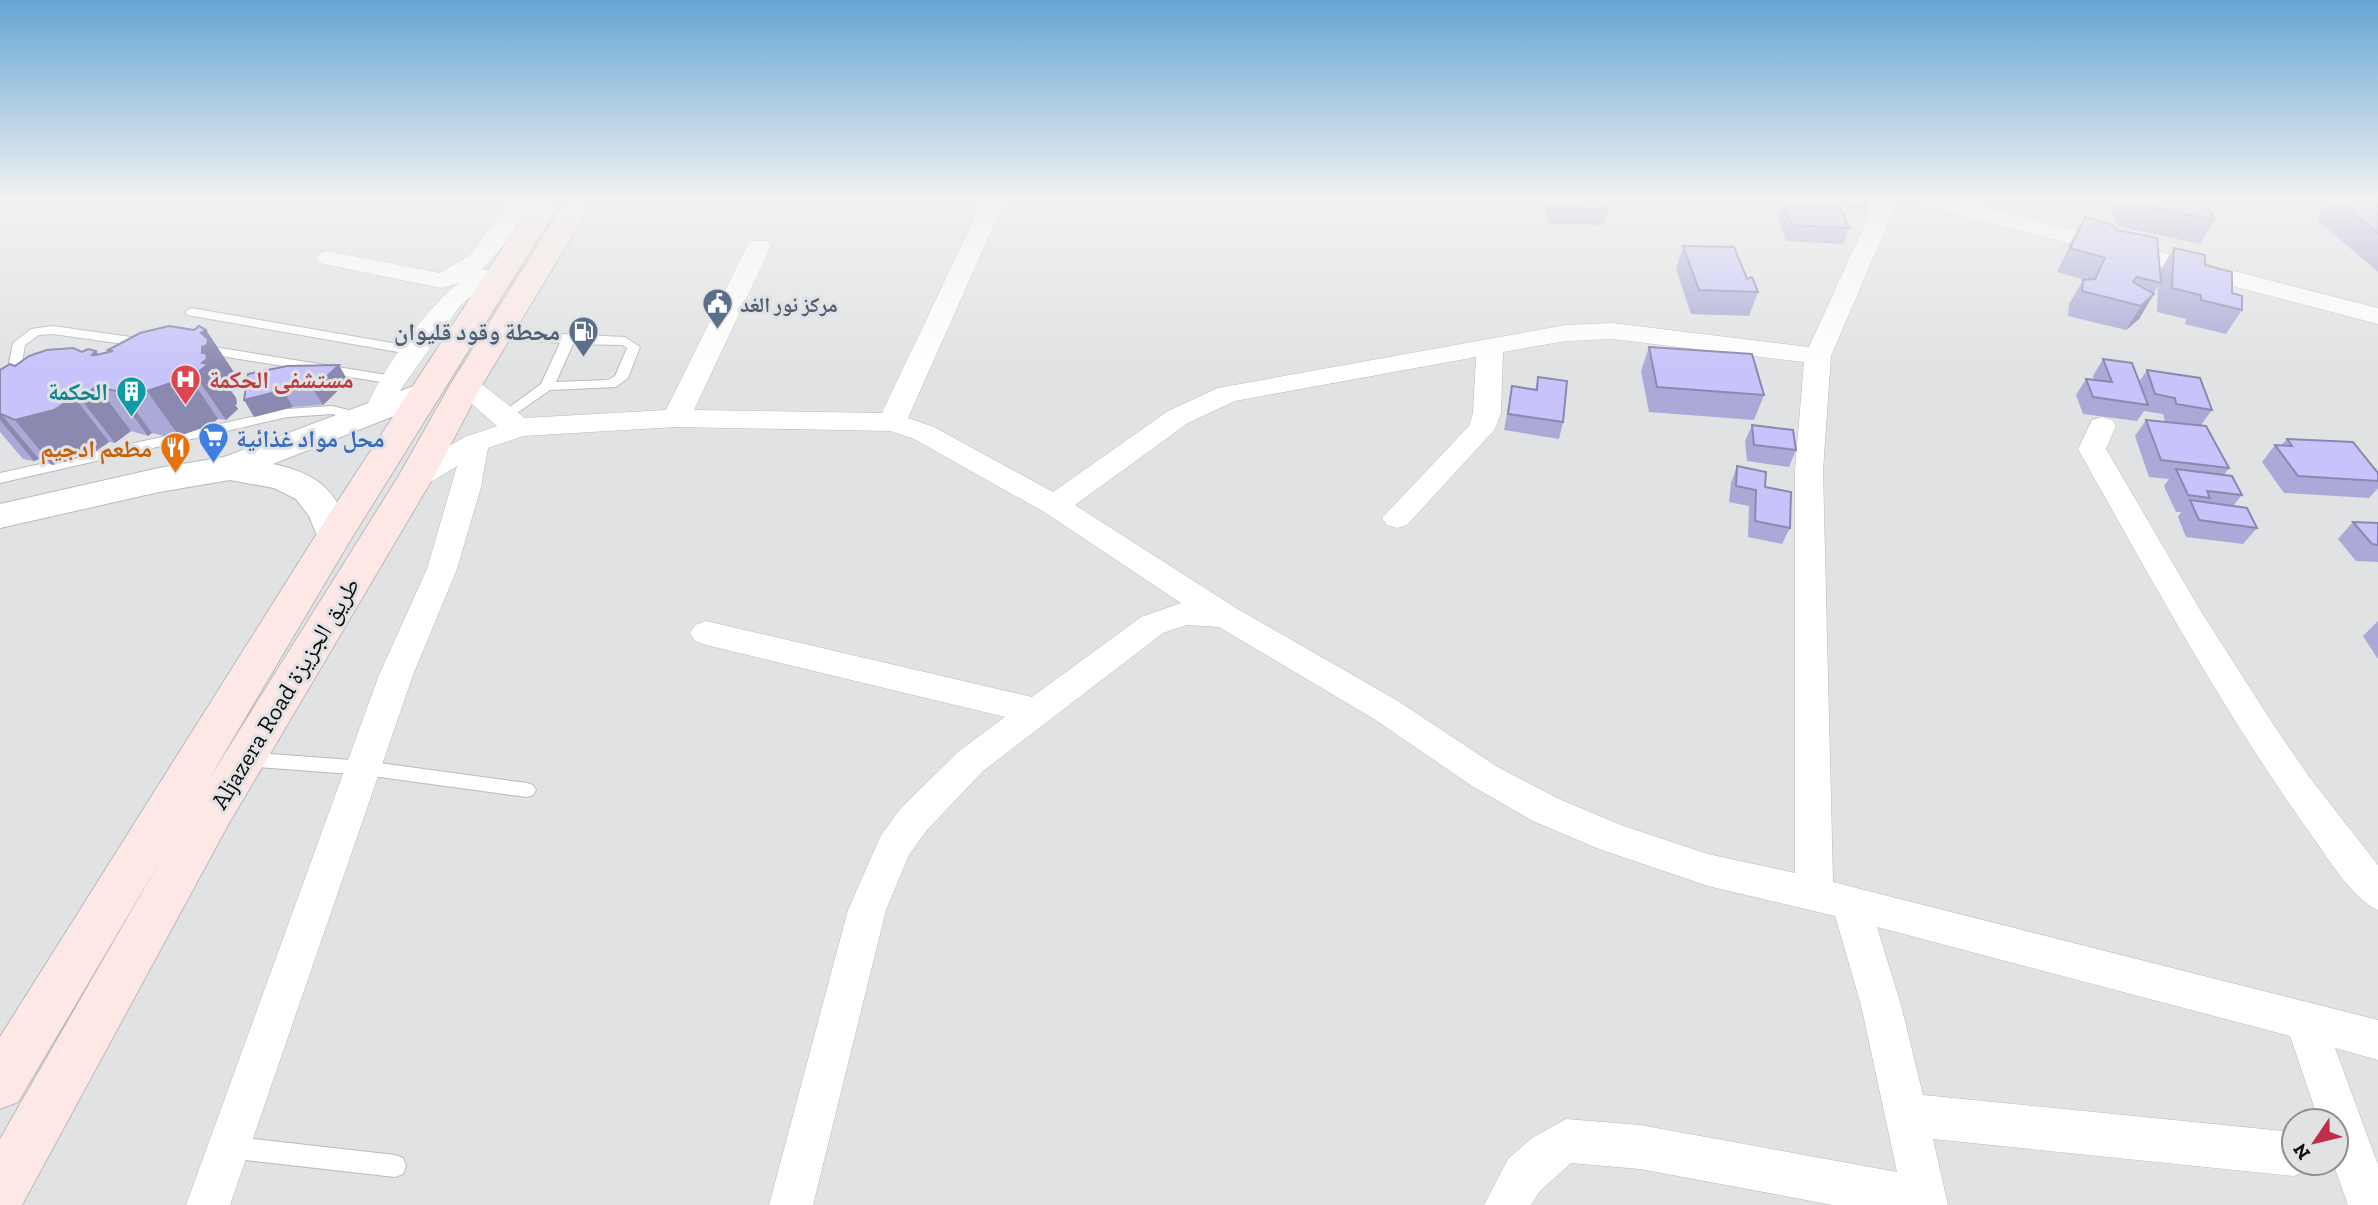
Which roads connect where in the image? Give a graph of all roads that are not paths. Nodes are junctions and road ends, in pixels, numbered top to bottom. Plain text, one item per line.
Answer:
1 (482, 256) edge
2 (500, 256) edge
3 (502, 256) edge
4 (546, 256) edge
5 (754, 256) edge
6 (968, 256) edge
7 (1863, 256) edge
8 (2147, 256) edge
9 (328, 258) dead end
10 (191, 312) dead end
11 (2378, 316) edge
12 (499, 335) junction
13 (568, 341) junction
14 (153, 344) edge
15 (1490, 345) junction
16 (194, 348) edge
17 (415, 351) junction
18 (1818, 356) junction
19 (466, 385) junction
20 (547, 386) junction
21 (11, 393) edge
22 (389, 399) junction
23 (0, 407) edge
24 (676, 418) junction
25 (512, 422) junction
26 (892, 422) junction
27 (2102, 426) dead end
28 (475, 443) junction
29 (229, 468) junction
30 (0, 478) edge
31 (415, 478) junction
32 (1054, 505) junction
33 (0, 516) edge
34 (1397, 518) dead end
35 (334, 536) junction
36 (1161, 575) junction
37 (1225, 616) junction
38 (706, 633) dead end
39 (1139, 634) junction
40 (1037, 711) junction
41 (245, 759) junction
42 (365, 768) junction
43 (527, 790) dead end
44 (2378, 892) edge
45 (1833, 899) junction
46 (2305, 1021) junction
47 (2378, 1040) edge
48 (0, 1084) edge
49 (2331, 1107) edge
50 (1905, 1115) junction
51 (228, 1147) junction
52 (2280, 1153) edge
53 (396, 1166) dead end
54 (2350, 1167) edge
55 (0, 1191) edge
56 (1926, 1203) edge
57 (208, 1205) edge
58 (791, 1205) edge
59 (1506, 1205) edge
60 (2370, 1205) edge

1 - 9 street
2 - 17 street
3 - 22 main road, Aljazera Road طريق الجزيزة
4 - 12 main road, Aljazera Road طريق الجزيزة
5 - 24 street
6 - 26 street
7 - 18 street
8 - 11 street
10 - 17 lane
12 - 13 lane
12 - 19 main road, Aljazera Road طريق الجزيزة
13 - 20 lane
13 - 20 lane
14 - 21 lane
15 - 18 street
15 - 32 street
15 - 34 street
16 - 22 lane
17 - 22 street
18 - 45 street
19 - 25 street
19 - 31 main road, Aljazera Road طريق الجزيزة
20 - 25 lane
21 - 23 lane
22 - 29 street
22 - 30 lane
22 - 35 main road, Aljazera Road طريق الجزيزة
24 - 25 street
24 - 26 street
25 - 28 street
26 - 32 street
27 - 44 street
28 - 31 street
28 - 42 street
29 - 33 street
29 - 35 street
31 - 41 main road, Aljazera Road طريق الجزيزة
32 - 36 street
35 - 48 main road, Aljazera Road طريق الجزيزة
36 - 37 street
36 - 39 street
37 - 39 street
37 - 45 street
38 - 40 street
39 - 40 street
40 - 58 street
41 - 42 lane
41 - 55 main road, Aljazera Road طريق الجزيزة
42 - 43 lane
42 - 51 street
45 - 46 street
45 - 50 street
46 - 47 street
46 - 49 street
50 - 52 street
50 - 56 street
51 - 53 lane
51 - 57 street
54 - 60 street
56 - 59 street

